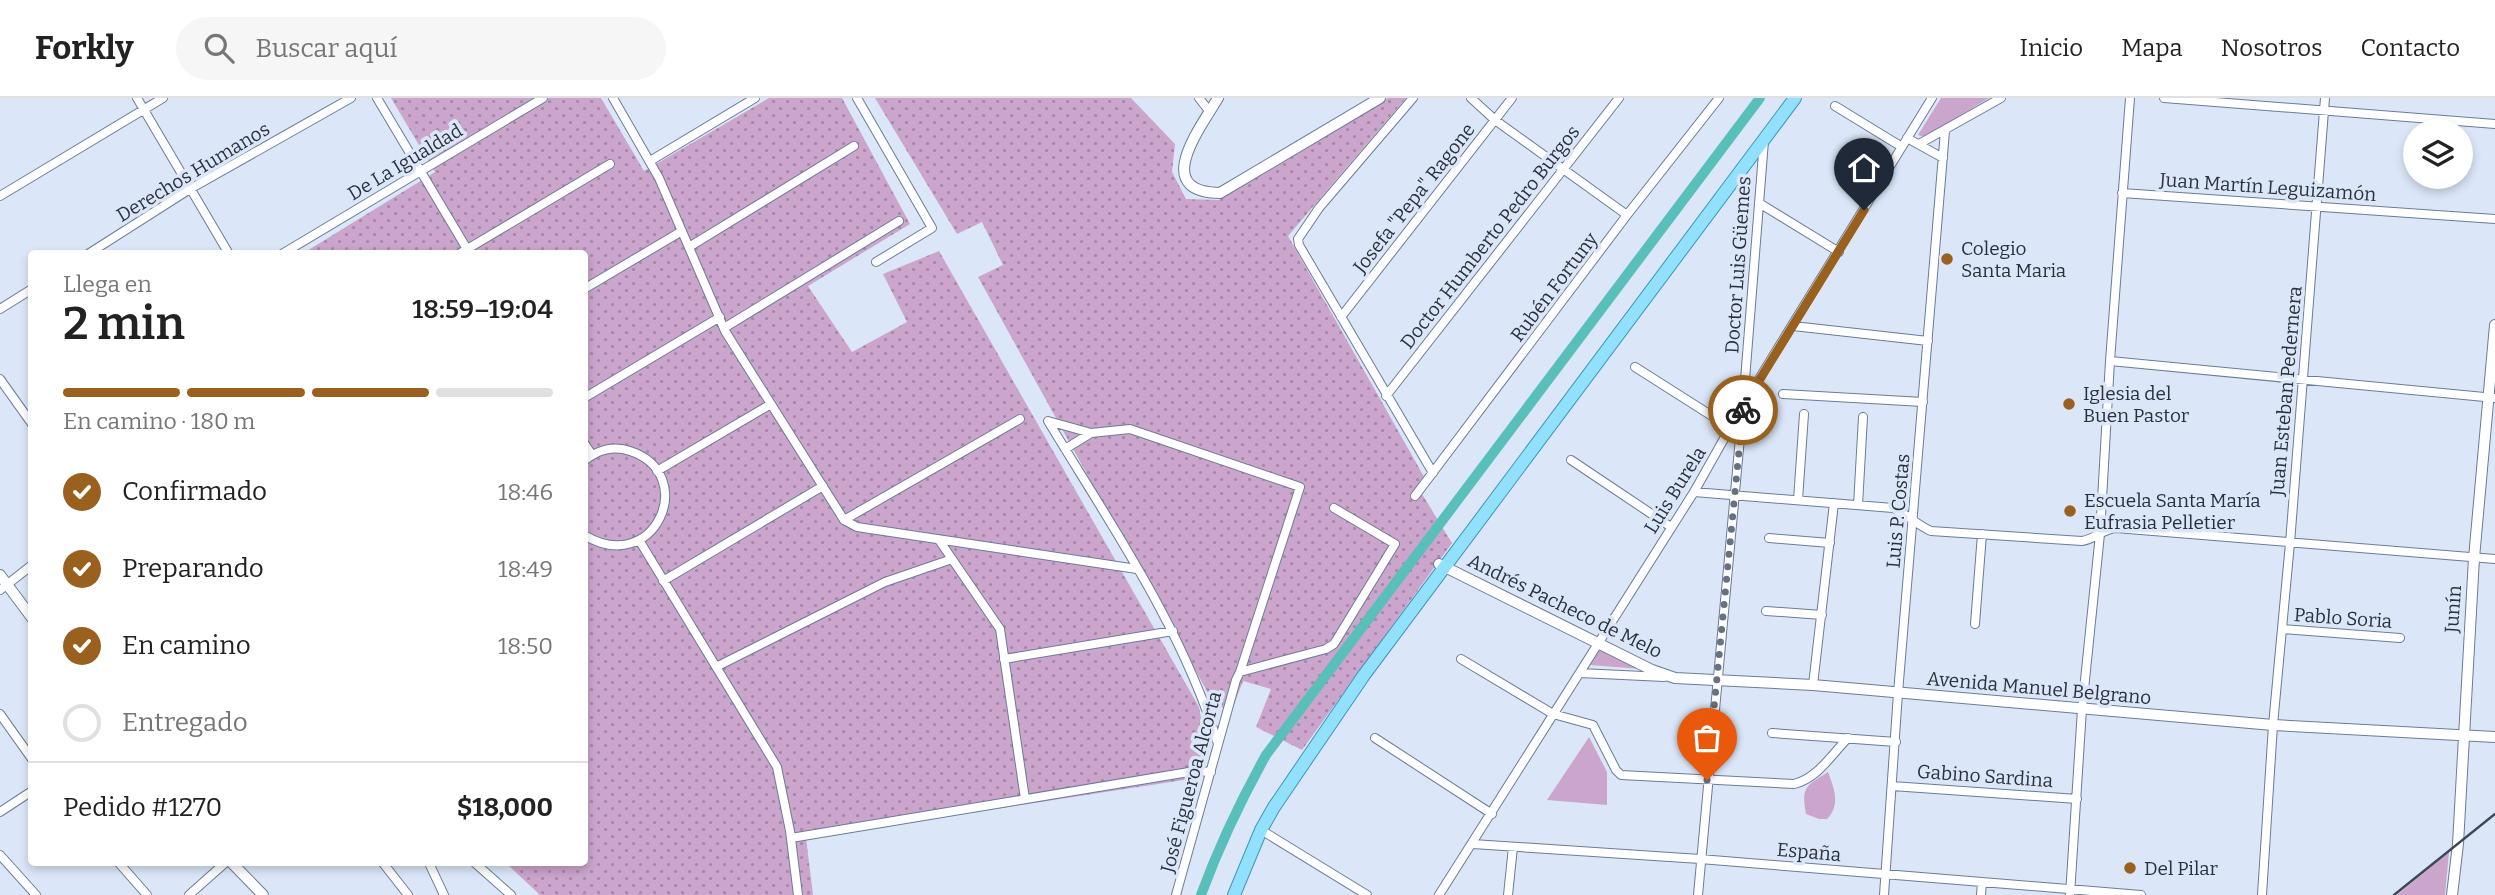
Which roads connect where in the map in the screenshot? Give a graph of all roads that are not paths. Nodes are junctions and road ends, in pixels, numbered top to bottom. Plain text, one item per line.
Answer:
1 (137, 98) edge
2 (163, 98) edge
3 (351, 98) edge
4 (377, 98) edge
5 (543, 98) edge
6 (613, 98) edge
7 (755, 98) edge
8 (857, 98) edge
9 (1199, 98) edge
10 (1218, 98) edge
11 (1380, 98) edge
12 (1413, 98) edge
13 (1471, 98) edge
14 (1512, 98) edge
15 (1619, 98) edge
16 (1719, 98) edge
17 (1787, 98) edge
18 (1795, 98) edge
19 (1932, 98) edge
20 (2001, 98) edge
21 (2130, 98) edge
22 (2164, 98) edge
23 (2325, 98) edge
24 (1835, 106) dead end
25 (144, 109) junction
26 (1210, 112) junction
27 (2323, 112) junction
28 (1495, 120) junction
29 (2495, 124) edge
30 (1945, 131) junction
31 (1907, 138) junction
32 (1764, 139) junction
33 (1919, 144) junction
34 (854, 146) dead end
35 (1902, 147) junction
36 (1943, 158) junction
37 (650, 161) junction
38 (610, 164) dead end
39 (1563, 169) junction
40 (421, 171) junction
41 (190, 189) junction
42 (2122, 192) junction
43 (0, 196) edge
44 (1759, 203) junction
45 (2317, 206) junction
46 (1627, 215) junction
47 (2495, 219) edge
48 (899, 221) dead end
49 (682, 232) junction
50 (689, 247) junction
51 (94, 250) edge
52 (227, 250) edge
53 (289, 250) edge
54 (464, 250) edge
55 (468, 250) edge
56 (1839, 252) junction
57 (876, 262) dead end
58 (588, 287) edge
59 (28, 292) edge
60 (0, 309) edge
61 (720, 317) junction
62 (1341, 317) junction
63 (2495, 325) edge
64 (1793, 326) junction
65 (724, 328) junction
66 (1928, 341) junction
67 (2110, 361) junction
68 (1635, 367) dead end
69 (0, 379) edge
70 (2302, 379) junction
71 (1783, 394) dead end
72 (588, 396) edge
73 (1386, 396) junction
74 (2492, 398) edge
75 (1923, 402) junction
76 (771, 404) junction
77 (28, 405) edge
78 (1744, 405) junction
79 (21, 409) junction
80 (1804, 414) dead end
81 (1864, 417) dead end
82 (28, 419) edge
83 (1020, 419) dead end
84 (1731, 428) junction
85 (1091, 432) junction
86 (1065, 449) junction
87 (588, 458) edge
88 (1571, 460) dead end
89 (657, 471) junction
90 (1433, 473) junction
91 (822, 486) junction
92 (1694, 492) junction
93 (1735, 495) junction
94 (1415, 496) dead end
95 (1798, 500) junction
96 (1834, 503) junction
97 (1858, 505) junction
98 (1334, 508) dead end
99 (844, 520) junction
100 (1913, 520) junction
101 (1671, 527) junction
102 (1982, 534) junction
103 (2100, 534) junction
104 (588, 537) edge
105 (1769, 538) dead end
106 (639, 540) junction
107 (939, 540) junction
108 (1830, 543) junction
109 (2290, 543) junction
110 (2474, 558) junction
111 (952, 559) junction
112 (2495, 559) edge
113 (1442, 565) junction
114 (28, 568) edge
115 (1137, 569) junction
116 (0, 575) edge
117 (663, 581) junction
118 (4, 588) edge
119 (1766, 611) dead end
120 (28, 614) edge
121 (1822, 615) junction
122 (1975, 624) dead end
123 (2283, 629) junction
124 (1174, 631) junction
125 (2400, 638) dead end
126 (1599, 643) junction
127 (1004, 659) junction
128 (1461, 659) dead end
129 (716, 667) junction
130 (1240, 672) junction
131 (1580, 673) junction
132 (1675, 678) junction
133 (1718, 680) junction
134 (1813, 685) junction
135 (1898, 693) junction
136 (2082, 709) junction
137 (0, 714) edge
138 (1553, 714) junction
139 (2273, 725) junction
140 (1772, 733) dead end
141 (2463, 735) junction
142 (2495, 737) edge
143 (1375, 738) dead end
144 (1848, 738) junction
145 (1896, 742) junction
146 (1218, 744) junction
147 (28, 753) edge
148 (1211, 772) junction
149 (1707, 780) junction
150 (1892, 786) junction
151 (28, 794) edge
152 (1025, 799) junction
153 (2077, 799) junction
154 (0, 812) edge
155 (1492, 814) junction
156 (1261, 830) junction
157 (791, 838) junction
158 (1473, 844) junction
159 (1513, 847) junction
160 (0, 855) edge
161 (1700, 859) junction
162 (122, 866) edge
163 (222, 866) edge
164 (235, 866) edge
165 (385, 866) edge
166 (430, 866) edge
167 (478, 866) edge
168 (1886, 875) junction
169 (1982, 882) junction
170 (2070, 892) edge
171 (36, 895) edge
172 (147, 895) edge
173 (189, 895) edge
174 (263, 895) edge
175 (408, 895) edge
176 (444, 895) edge
177 (511, 895) edge
178 (798, 895) edge
179 (1176, 895) edge
180 (1232, 895) edge
181 (1367, 895) edge
182 (1439, 895) edge
183 (1508, 895) edge
184 (1698, 895) edge
185 (1884, 895) edge
186 (1981, 895) edge
187 (2141, 895) edge
188 (2262, 895) edge
189 (2452, 895) edge

1 - 25 street
2 - 25 street
3 - 41 street, Derechos Humanos
4 - 40 street
5 - 40 street, De La Igualdad
6 - 37 street
7 - 37 street
8 - 57 street
9 - 26 street
10 - 26 main road
11 - 26 main road
12 - 62 street
13 - 28 street
14 - 28 street, Josefa "Pepa" Ragone
15 - 39 street, Doctor Humberto Pedro Burgos
16 - 46 street, Rubén Fortuny
17 - 113 main road
18 - 32 main road
19 - 31 street, Luis Burela
20 - 30 street
21 - 42 street
22 - 27 street
23 - 27 street, Juan Esteban Pedernera
24 - 35 street
25 - 41 street
25 - 43 street
27 - 29 street
27 - 45 street, Juan Esteban Pedernera
28 - 39 street
28 - 62 street, Josefa "Pepa" Ragone
30 - 33 street
30 - 36 street, Luis P. Costas
31 - 33 street
31 - 35 street, Luis Burela
32 - 44 street, Doctor Luis Güemes
32 - 113 main road
33 - 36 street
34 - 50 street
35 - 56 street, Luis Burela
36 - 66 street, Luis P. Costas
37 - 49 street
38 - 55 street
39 - 46 street
39 - 73 street, Doctor Humberto Pedro Burgos
40 - 53 street, De La Igualdad
40 - 54 street
41 - 51 street, Derechos Humanos
41 - 52 street
42 - 45 street, Juan Martín Leguizamón
42 - 67 street
44 - 56 street
44 - 78 street, Doctor Luis Güemes
45 - 47 street, Juan Martín Leguizamón
45 - 70 street, Juan Esteban Pedernera
46 - 90 street, Rubén Fortuny
48 - 65 street
49 - 50 street
49 - 58 street
50 - 61 street
56 - 64 street, Luis Burela
59 - 60 street
61 - 65 street
61 - 72 street
62 - 73 street
63 - 74 main road, Junín
64 - 66 street
64 - 78 street, Luis Burela
65 - 76 street
66 - 75 street, Luis P. Costas
67 - 70 street
67 - 103 street
68 - 84 street
69 - 79 street
70 - 74 street
70 - 109 street, Juan Esteban Pedernera
71 - 75 street
73 - 90 street
74 - 110 main road, Junín
75 - 100 street, Luis P. Costas
76 - 89 street
76 - 91 street
77 - 79 street
78 - 84 street, Luis Burela
78 - 93 street, Doctor Luis Güemes
79 - 82 street
80 - 95 street
81 - 97 street
83 - 99 street
84 - 92 street, Luis Burela
85 - 86 street
85 - 86 street
85 - 130 street
86 - 115 street
87 - 89 street
88 - 101 street
89 - 106 street
90 - 94 street, Rubén Fortuny
91 - 99 street
91 - 117 street
92 - 93 street
92 - 101 street, Luis Burela
93 - 95 street
93 - 133 street, Doctor Luis Güemes
95 - 96 street
96 - 97 street
96 - 108 street
97 - 100 street
98 - 130 street, José Figueroa Alcorta
99 - 107 street
100 - 102 street
100 - 135 street, Luis P. Costas
101 - 126 street, Luis Burela
102 - 103 street
102 - 122 street
103 - 109 street
103 - 136 street
104 - 106 street
105 - 108 street
106 - 117 street
107 - 111 street
107 - 115 street
108 - 121 street
109 - 110 street
109 - 123 street, Juan Esteban Pedernera
110 - 112 street
110 - 141 main road, Junín
111 - 127 street
111 - 129 street
113 - 126 main road, Andrés Pacheco de Melo
113 - 156 main road
113 - 180 main road
114 - 118 street
115 - 124 street
116 - 118 main road
117 - 129 street
118 - 120 main road
119 - 121 street
121 - 134 street
123 - 125 street, Pablo Soria
123 - 139 street, Juan Esteban Pedernera
124 - 127 street
124 - 146 street
126 - 131 street, Luis Burela
126 - 132 main road, Andrés Pacheco de Melo
127 - 152 street
128 - 138 street
129 - 157 street
130 - 146 street, José Figueroa Alcorta
131 - 132 street, Avenida Manuel Belgrano
131 - 138 street, Luis Burela
132 - 133 main road, Avenida Manuel Belgrano
133 - 134 main road, Avenida Manuel Belgrano
133 - 149 street, Doctor Luis Güemes
134 - 135 main road, Avenida Manuel Belgrano
135 - 136 main road, Avenida Manuel Belgrano
135 - 145 street, Luis P. Costas
136 - 139 main road, Avenida Manuel Belgrano
136 - 153 street
137 - 147 street
138 - 149 street
138 - 155 street, Luis Burela
139 - 141 main road, Avenida Manuel Belgrano
139 - 188 street, Juan Esteban Pedernera
140 - 144 street, Gabino Sardina
141 - 142 main road, Avenida Manuel Belgrano
141 - 189 main road, Junín
143 - 155 street
144 - 145 street, Gabino Sardina
144 - 149 street
145 - 150 street, Luis P. Costas
146 - 148 street, José Figueroa Alcorta
148 - 152 street
148 - 179 street, José Figueroa Alcorta
149 - 161 street, Doctor Luis Güemes
150 - 153 street, Gabino Sardina
150 - 168 street, Luis P. Costas
151 - 154 street
152 - 157 street
153 - 170 street
155 - 158 street, Luis Burela
156 - 180 main road
156 - 181 street
157 - 178 street
158 - 159 street, España
158 - 182 street, Luis Burela
159 - 161 street, España
159 - 183 street
160 - 171 street
161 - 168 street, España
161 - 184 street, Doctor Luis Güemes
162 - 172 street
163 - 173 street
164 - 174 main road
165 - 175 street
166 - 176 street
167 - 177 street
168 - 169 street, España
168 - 185 street, Luis P. Costas
169 - 170 street, España
169 - 186 street
170 - 187 street, España

